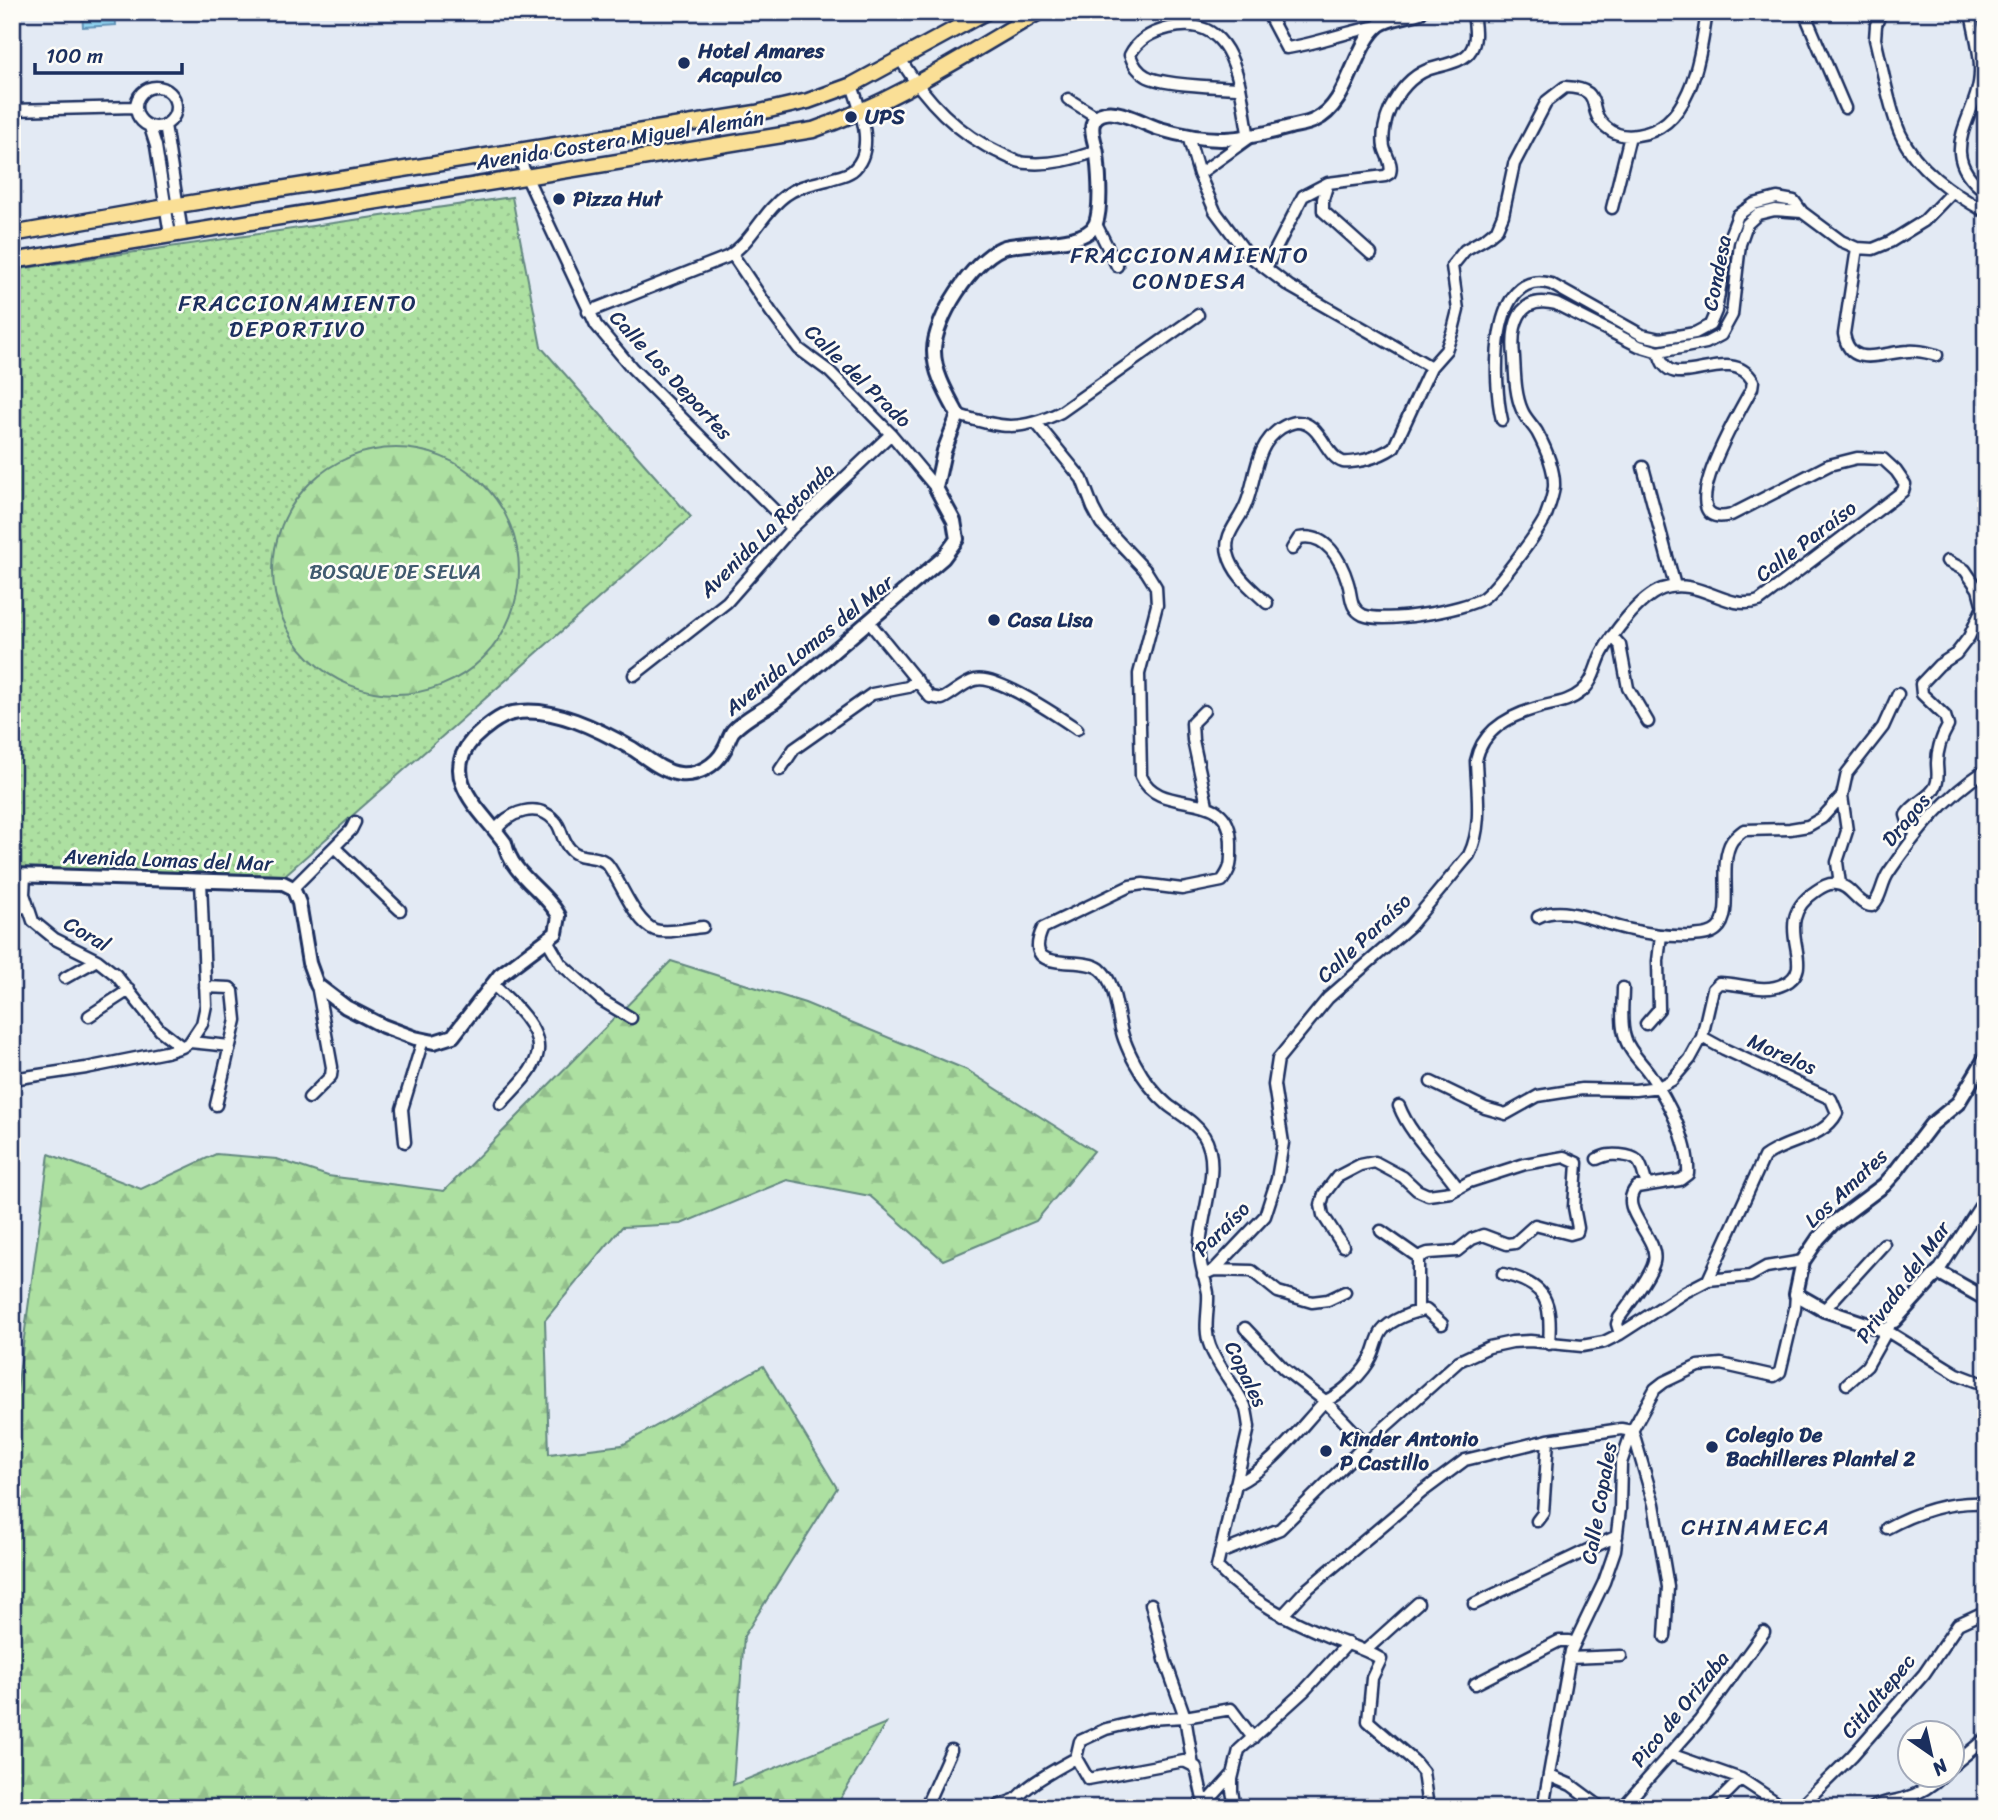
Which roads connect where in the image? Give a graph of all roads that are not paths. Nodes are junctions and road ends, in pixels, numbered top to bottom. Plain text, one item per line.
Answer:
1 (985, 12) edge
2 (1039, 12) edge
3 (1266, 12) edge
4 (1420, 12) edge
5 (1473, 12) edge
6 (1707, 12) edge
7 (1804, 12) edge
8 (1881, 12) edge
9 (1971, 12) edge
10 (1382, 20) edge
11 (900, 59) junction
12 (916, 83) junction
13 (852, 85) junction
14 (1239, 88) junction
15 (1068, 99) dead end
16 (135, 107) junction
17 (1845, 108) dead end
18 (12, 110) edge
19 (862, 112) junction
20 (1097, 117) junction
21 (165, 125) junction
22 (150, 127) junction
23 (1188, 136) junction
24 (1630, 136) junction
25 (1249, 138) junction
26 (517, 151) junction
27 (1097, 151) junction
28 (1199, 174) junction
29 (527, 178) junction
30 (1323, 185) junction
31 (1952, 192) junction
32 (1986, 192) edge
33 (172, 206) junction
34 (1612, 208) dead end
35 (1802, 212) junction
36 (1986, 212) edge
37 (1096, 224) junction
38 (12, 234) edge
39 (176, 234) junction
40 (1857, 248) junction
41 (732, 254) junction
42 (1371, 254) dead end
43 (12, 261) edge
44 (1117, 266) dead end
45 (1266, 268) junction
46 (588, 312) junction
47 (1198, 315) dead end
48 (1658, 352) junction
49 (1937, 355) dead end
50 (1430, 367) junction
51 (958, 415) junction
52 (1502, 420) dead end
53 (1037, 424) junction
54 (891, 434) junction
55 (1643, 467) dead end
56 (936, 488) junction
57 (792, 528) junction
58 (1292, 549) dead end
59 (1947, 561) dead end
60 (1675, 586) junction
61 (1267, 603) dead end
62 (869, 622) junction
63 (1612, 636) junction
64 (634, 675) dead end
65 (917, 680) junction
66 (1898, 694) dead end
67 (1205, 711) dead end
68 (1648, 722) dead end
69 (1077, 729) dead end
70 (780, 770) dead end
71 (1986, 770) edge
72 (1842, 796) junction
73 (1207, 805) junction
74 (355, 822) dead end
75 (496, 830) junction
76 (1916, 833) junction
77 (334, 847) junction
78 (19, 875) edge
79 (201, 881) junction
80 (1840, 884) junction
81 (293, 888) junction
82 (27, 907) junction
83 (12, 908) edge
84 (400, 910) dead end
85 (1538, 917) dead end
86 (703, 927) dead end
87 (1661, 935) junction
88 (547, 940) junction
89 (97, 960) junction
90 (65, 978) dead end
91 (492, 984) junction
92 (317, 985) junction
93 (205, 987) junction
94 (1623, 988) dead end
95 (129, 990) junction
96 (89, 1016) dead end
97 (631, 1018) dead end
98 (1646, 1024) dead end
99 (1702, 1037) junction
100 (423, 1040) junction
101 (186, 1044) junction
102 (230, 1046) junction
103 (1986, 1057) edge
104 (12, 1079) edge
105 (1431, 1082) dead end
106 (1274, 1086) joint
107 (1659, 1087) junction
108 (309, 1098) dead end
109 (501, 1104) dead end
110 (216, 1105) dead end
111 (1399, 1106) dead end
112 (405, 1142) dead end
113 (1597, 1159) dead end
114 (1647, 1185) junction
115 (1458, 1188) junction
116 (1986, 1197) edge
117 (1381, 1231) dead end
118 (1884, 1244) dead end
119 (1343, 1246) dead end
120 (1418, 1257) junction
121 (1803, 1261) junction
122 (1214, 1270) junction
123 (1938, 1272) junction
124 (1503, 1274) dead end
125 (1203, 1275) junction
126 (1709, 1280) junction
127 (1345, 1292) dead end
128 (1796, 1294) junction
129 (1986, 1299) edge
130 (1824, 1310) junction
131 (1420, 1311) junction
132 (1442, 1324) dead end
133 (1890, 1326) junction
134 (1245, 1328) dead end
135 (1620, 1334) junction
136 (1549, 1344) junction
137 (1846, 1384) dead end
138 (1986, 1385) edge
139 (1325, 1401) junction
140 (1640, 1419) joint
141 (1632, 1431) junction
142 (1548, 1440) junction
143 (1366, 1444) junction
144 (1235, 1485) junction
145 (1986, 1503) edge
146 (1537, 1521) dead end
147 (1887, 1528) dead end
148 (1617, 1536) junction
149 (1220, 1553) junction
150 (1418, 1603) dead end
151 (1151, 1604) dead end
152 (1474, 1604) dead end
153 (1986, 1612) edge
154 (1282, 1616) junction
155 (1764, 1632) dead end
156 (1665, 1637) dead end
157 (1348, 1643) junction
158 (1574, 1644) junction
159 (1366, 1650) junction
160 (1621, 1656) dead end
161 (1569, 1658) junction
162 (1475, 1684) dead end
163 (1185, 1717) junction
164 (1253, 1738) junction
165 (1986, 1738) edge
166 (951, 1751) dead end
167 (1966, 1753) edge
168 (1670, 1754) junction
169 (1076, 1758) junction
170 (1193, 1766) junction
171 (1233, 1774) junction
172 (1550, 1776) junction
173 (1741, 1779) junction
174 (1927, 1788) edge
175 (1012, 1804) edge
176 (1204, 1806) edge
177 (925, 1808) edge
178 (993, 1808) edge
179 (1235, 1808) edge
180 (1428, 1808) edge
181 (1543, 1808) edge
182 (1602, 1808) edge
183 (1622, 1808) edge
184 (1712, 1808) edge
185 (1784, 1808) edge
186 (1800, 1808) edge
187 (1872, 1808) edge

1 - 11 main road, Avenida Costera Miguel Alemán
2 - 12 main road, Avenida Costera Miguel Alemán
3 - 10 street
4 - 10 main road
5 - 30 street
6 - 24 street
7 - 17 street
8 - 31 street
9 - 32 street
10 - 25 main road
11 - 12 street
11 - 13 main road, Avenida Costera Miguel Alemán
12 - 19 main road, Avenida Costera Miguel Alemán
12 - 27 street
13 - 19 street
13 - 26 main road, Avenida Costera Miguel Alemán
14 - 14 street
14 - 25 street
15 - 20 street
16 - 18 street
16 - 21 street
16 - 22 street
19 - 29 main road, Avenida Costera Miguel Alemán
19 - 41 street
20 - 23 main road
20 - 27 main road
21 - 22 street
21 - 33 street
22 - 33 street
23 - 25 main road
23 - 28 street
24 - 34 street
24 - 50 street
25 - 28 street
26 - 29 street, Calle Los Deportes
26 - 33 main road, Avenida Costera Miguel Alemán
27 - 37 main road
28 - 45 street
29 - 39 main road, Avenida Costera Miguel Alemán
29 - 46 street, Calle Los Deportes
30 - 42 street
30 - 45 street
31 - 36 street
31 - 40 street
33 - 38 main road, Avenida Costera Miguel Alemán
33 - 39 street
35 - 40 street
35 - 48 street, Condesa
35 - 52 street
37 - 44 street
37 - 51 main road
39 - 43 main road, Avenida Costera Miguel Alemán
40 - 49 street
41 - 46 street
41 - 54 street, Calle del Prado
45 - 50 street
46 - 57 street, Calle Los Deportes
47 - 53 street
48 - 58 street
48 - 60 street, Calle Paraíso
50 - 61 street
51 - 53 street
51 - 56 main road
53 - 73 street
54 - 56 street, Calle del Prado
54 - 57 street, Avenida La Rotonda
55 - 60 street
56 - 62 main road, Avenida Lomas del Mar
57 - 64 street, Avenida La Rotonda
59 - 76 street
60 - 63 street, Calle Paraíso
62 - 65 street
62 - 75 main road, Avenida Lomas del Mar
63 - 68 street
63 - 106 street, Calle Paraíso
65 - 69 street
65 - 70 street
66 - 72 street
67 - 73 street
71 - 76 street, Dragos
72 - 80 street
72 - 87 street
73 - 125 street, Copales
74 - 77 street
75 - 86 street
75 - 88 main road, Avenida Lomas del Mar
76 - 80 street, Dragos
77 - 81 street
77 - 84 street
78 - 79 main road, Avenida Lomas del Mar
78 - 82 street
79 - 81 main road, Avenida Lomas del Mar
79 - 93 street
80 - 99 street
81 - 92 main road, Avenida Lomas del Mar
82 - 83 street
82 - 89 street, Coral
85 - 87 street
87 - 98 street
88 - 91 main road
88 - 97 street
89 - 90 street
89 - 95 street, Coral
91 - 100 main road
91 - 109 street
92 - 100 main road
92 - 108 street
93 - 101 street
93 - 102 street
94 - 107 street
95 - 96 street
95 - 101 street, Coral
99 - 107 street
99 - 126 street, Morelos
100 - 112 street
101 - 102 street
101 - 104 street
102 - 110 street
103 - 121 main road, Los Amates
105 - 107 street
106 - 122 street, Paraíso
107 - 114 street
111 - 115 street
113 - 114 street
114 - 135 street
115 - 119 street
115 - 120 street
116 - 123 street, Privada del Mar
117 - 120 street
118 - 130 street
120 - 131 street
121 - 126 street
121 - 128 main road, Los Amates
122 - 125 street, Paraíso
122 - 127 street
123 - 129 main road
123 - 133 main road, Privada del Mar
124 - 136 street
125 - 144 street, Copales
126 - 135 street
128 - 130 main road
128 - 140 street, Los Amates
130 - 133 main road
131 - 132 street
131 - 139 street
133 - 137 street, Privada del Mar
133 - 138 street
134 - 139 street
135 - 136 street
136 - 143 street
139 - 143 street
139 - 144 street
140 - 141 street, Calle Copales
141 - 142 street
141 - 148 street, Calle Copales
141 - 156 street
142 - 146 street
142 - 154 street
143 - 149 street
144 - 149 street, Copales
145 - 147 street
148 - 152 street
148 - 158 street, Calle Copales
149 - 154 street
150 - 159 street
151 - 163 street
153 - 186 street, Citlaltepec
154 - 157 street
155 - 168 street, Pico de Orizaba
157 - 159 street
157 - 164 street
158 - 161 street, Calle Copales
158 - 162 street
159 - 180 street
160 - 161 street
161 - 172 street, Calle Copales
163 - 164 street
163 - 169 street
163 - 170 street
164 - 171 street
165 - 167 street
166 - 177 street
168 - 173 street
168 - 183 street, Pico de Orizaba
169 - 170 street
169 - 175 street
170 - 176 street
171 - 176 street
171 - 179 street
172 - 181 street, Calle Copales
172 - 182 street
173 - 184 street
173 - 185 street
174 - 187 street
175 - 178 street

